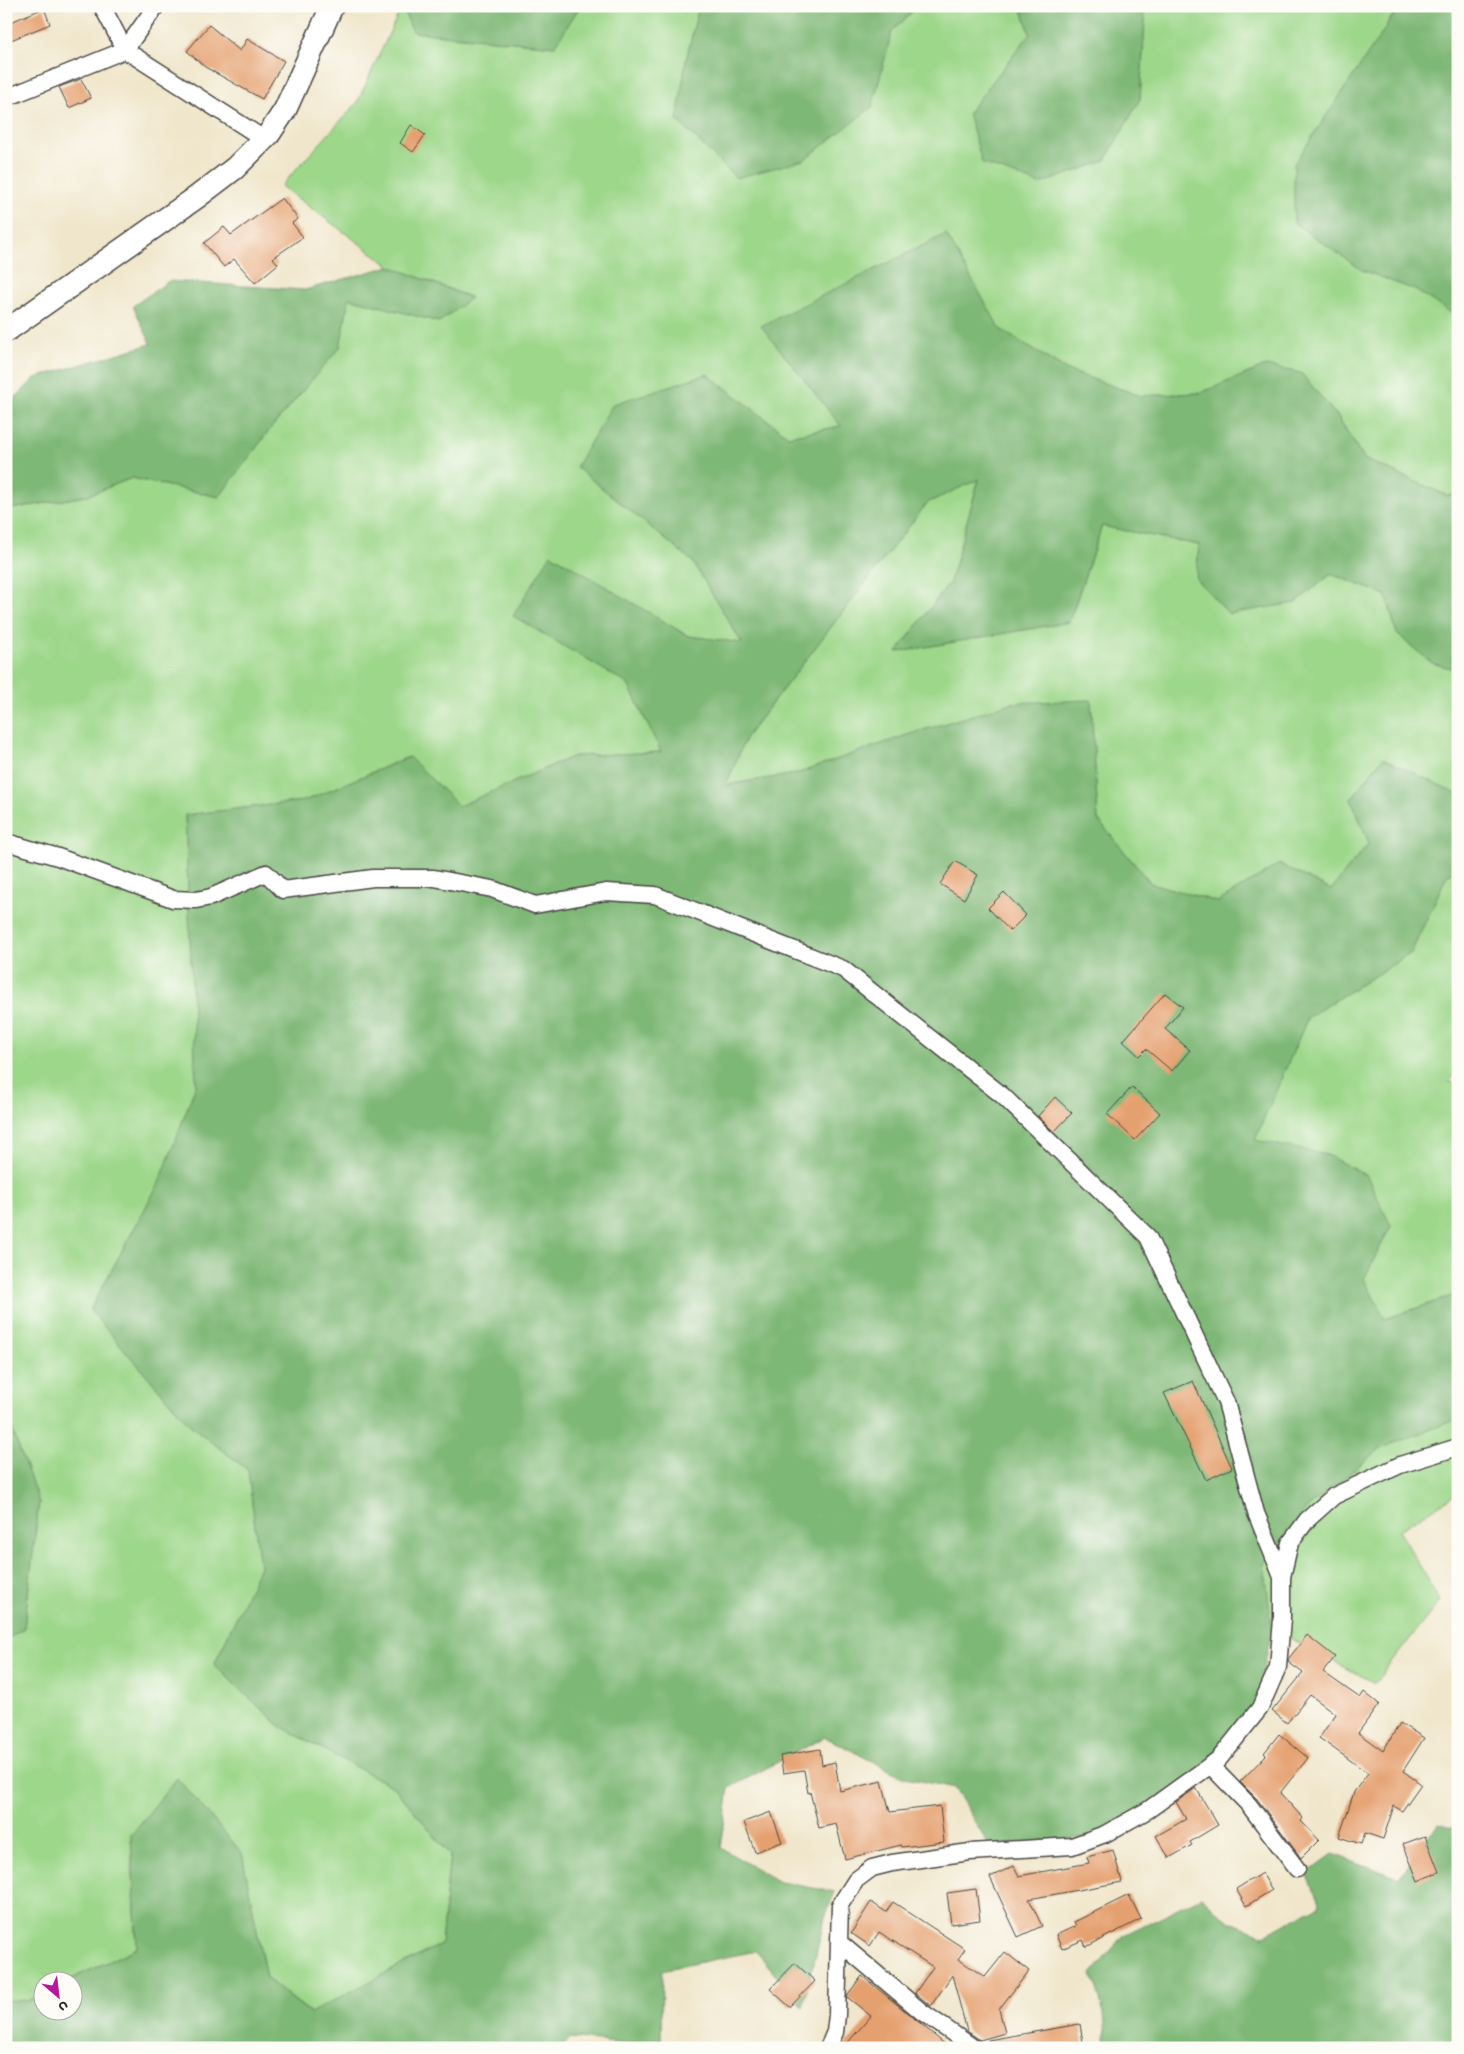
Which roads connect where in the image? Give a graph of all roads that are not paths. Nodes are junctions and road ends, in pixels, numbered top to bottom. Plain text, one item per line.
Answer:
1 (102, 6) edge
2 (156, 6) edge
3 (332, 6) edge
4 (125, 50) junction
5 (6, 98) edge
6 (264, 139) junction
7 (6, 331) edge
8 (6, 842) edge
9 (1458, 1447) edge
10 (1282, 1577) junction
11 (1210, 1765) junction
12 (1297, 1869) dead end
13 (840, 1943) junction
14 (828, 2048) edge
15 (974, 2048) edge

1 - 4 street
2 - 4 street
3 - 6 street
4 - 5 street
4 - 6 street
6 - 7 street
8 - 10 street
9 - 10 street
10 - 11 street
11 - 12 street
11 - 13 street
13 - 14 street
13 - 15 street

